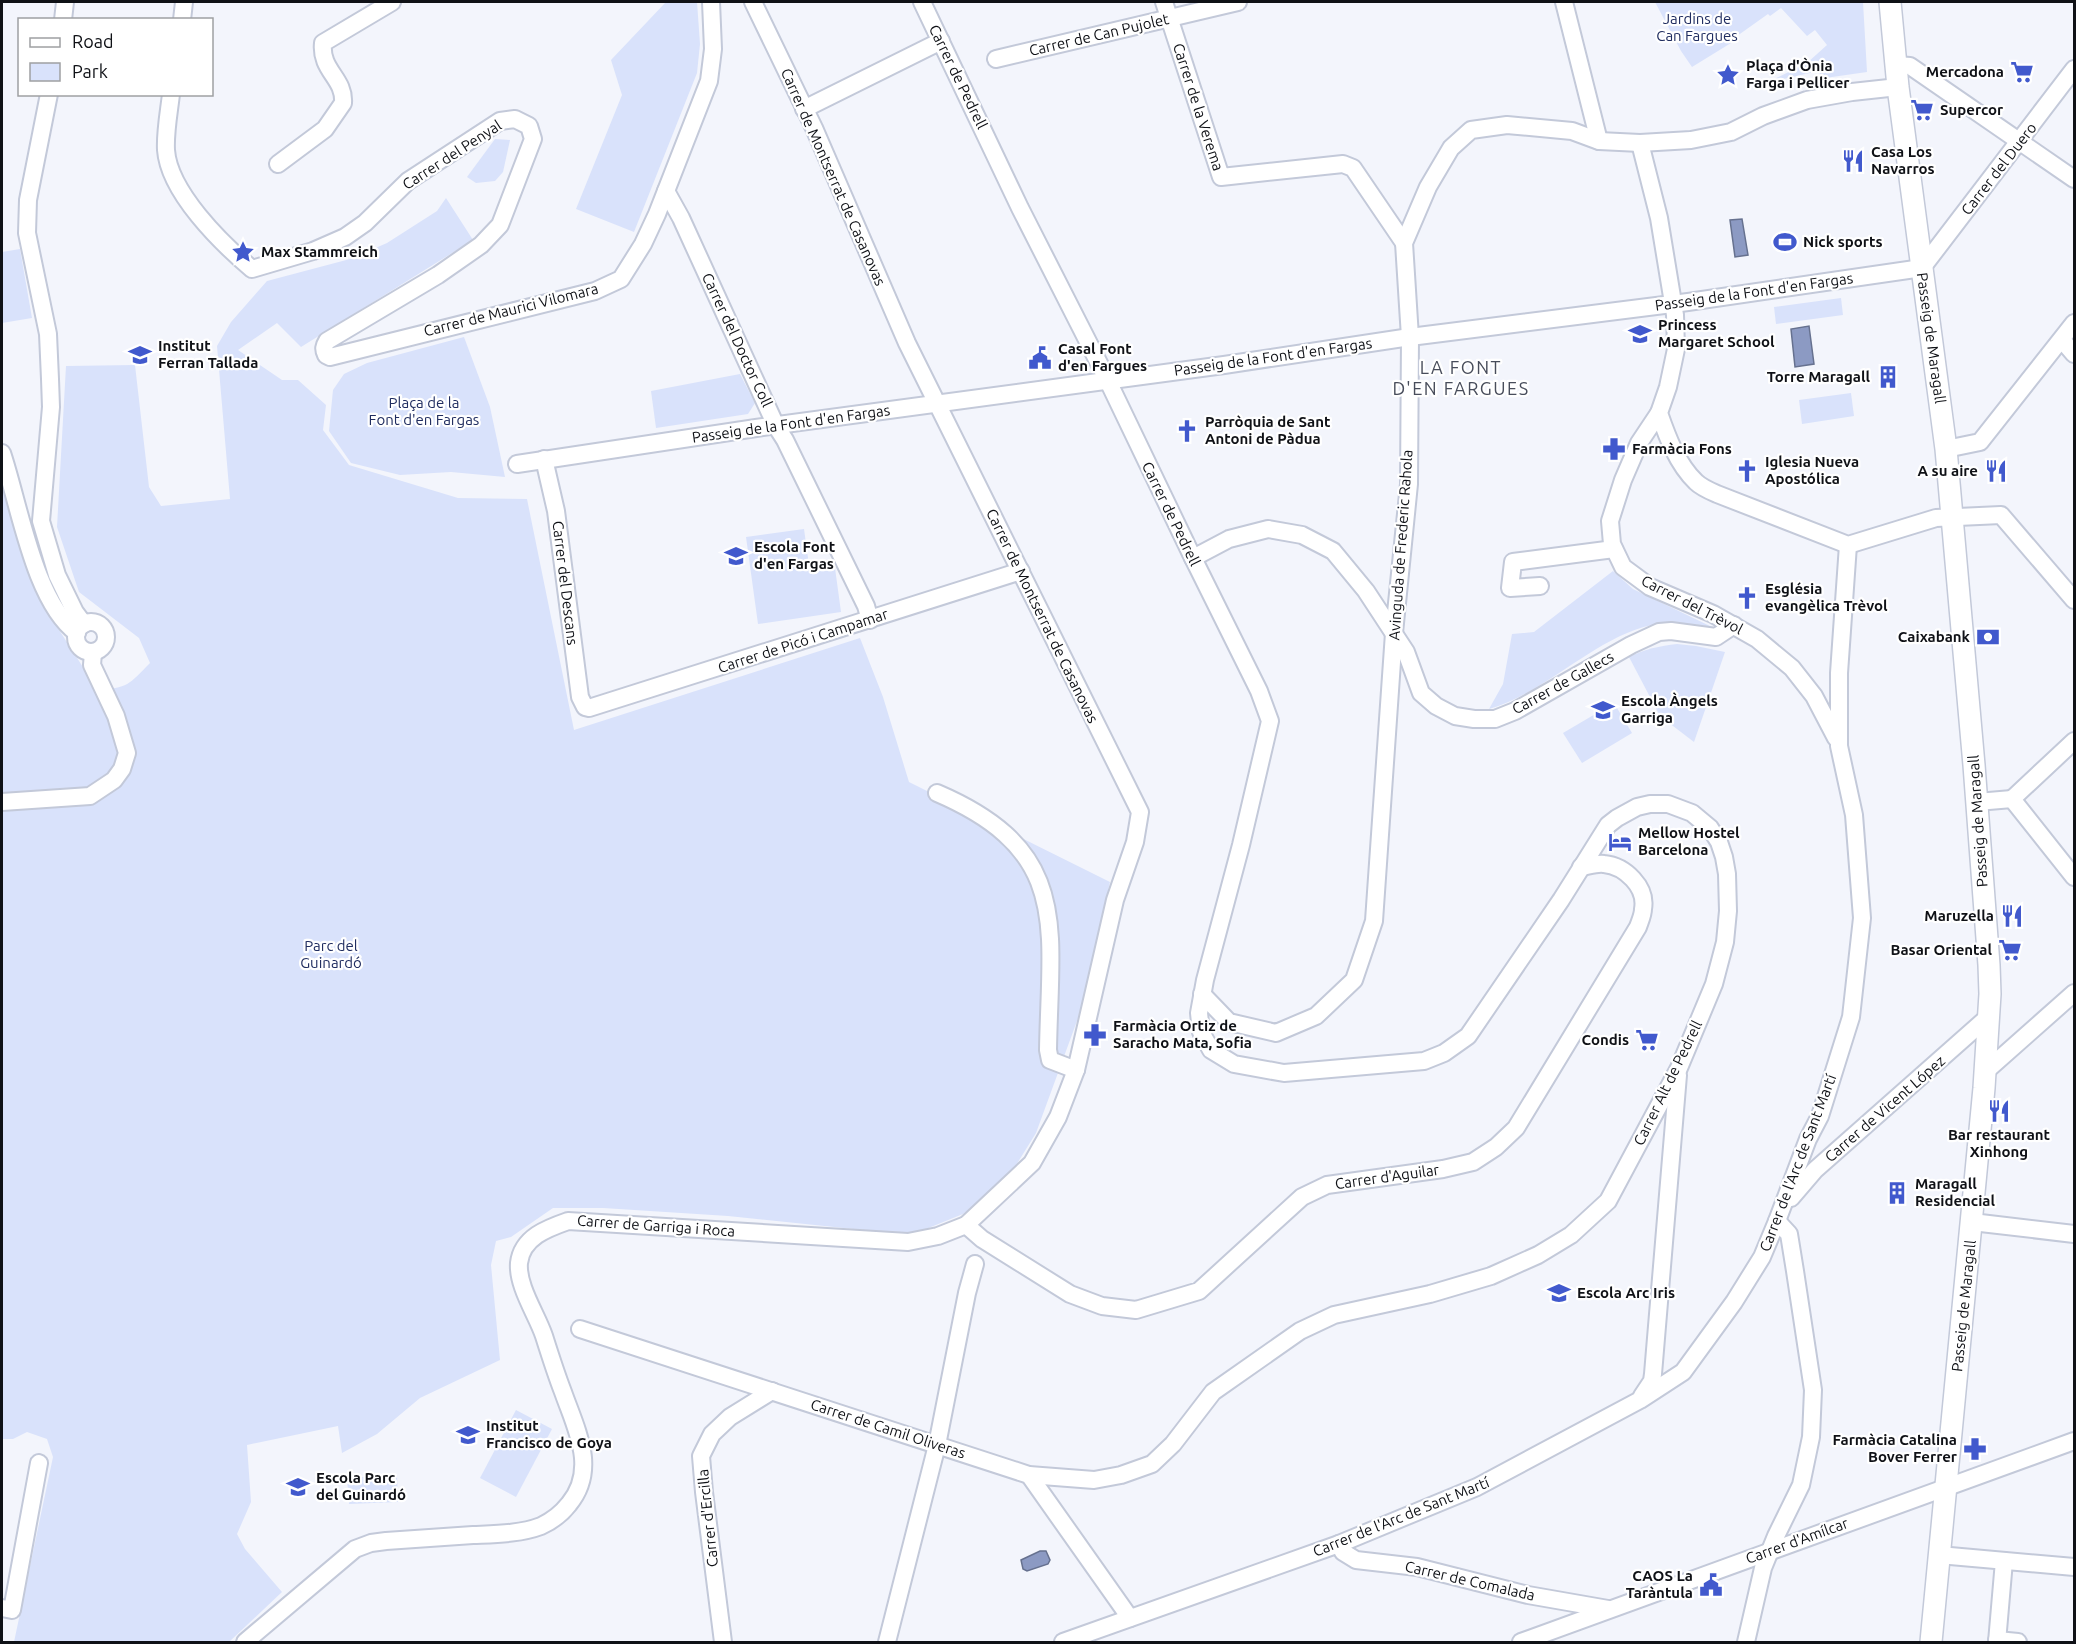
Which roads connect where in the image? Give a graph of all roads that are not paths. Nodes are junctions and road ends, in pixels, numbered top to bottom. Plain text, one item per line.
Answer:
1 (65, 2) edge
2 (184, 2) edge
3 (392, 2) edge
4 (711, 2) edge
5 (753, 2) edge
6 (922, 2) edge
7 (1164, 2) edge
8 (1238, 2) edge
9 (1564, 2) edge
10 (1890, 2) edge
11 (63, 18) edge
12 (182, 18) edge
13 (1170, 19) junction
14 (940, 41) junction
15 (996, 59) dead end
16 (1896, 65) junction
17 (2074, 69) edge
18 (1898, 87) junction
19 (49, 96) edge
20 (171, 96) edge
21 (804, 109) junction
22 (1599, 141) junction
23 (2021, 141) junction
24 (1640, 143) junction
25 (278, 164) dead end
26 (2074, 179) edge
27 (666, 191) junction
28 (1404, 243) junction
29 (1922, 268) junction
30 (1674, 303) junction
31 (2074, 323) edge
32 (1410, 337) junction
33 (2062, 340) junction
34 (324, 351) joint
35 (2074, 354) edge
36 (1108, 381) junction
37 (936, 404) junction
38 (1659, 413) junction
39 (776, 426) junction
40 (1946, 449) junction
41 (2, 453) edge
42 (544, 459) junction
43 (517, 464) dead end
44 (1953, 517) junction
45 (1848, 545) junction
46 (1614, 549) junction
47 (1193, 558) junction
48 (1021, 571) junction
49 (1540, 586) dead end
50 (2074, 600) edge
51 (870, 620) junction
52 (1734, 625) junction
53 (80, 628) junction
54 (1394, 633) junction
55 (93, 653) junction
56 (585, 707) joint
57 (2074, 741) edge
58 (1839, 746) junction
59 (937, 793) dead end
60 (2012, 799) junction
61 (2, 802) edge
62 (1977, 802) junction
63 (1581, 867) junction
64 (2074, 877) edge
65 (2074, 993) edge
66 (1202, 994) junction
67 (1989, 1017) junction
68 (1211, 1050) joint
69 (1679, 1068) junction
70 (1076, 1070) junction
71 (1986, 1071) junction
72 (1783, 1204) junction
73 (1777, 1221) junction
74 (1972, 1222) junction
75 (966, 1225) junction
76 (2074, 1234) edge
77 (975, 1264) dead end
78 (580, 1329) dead end
79 (772, 1391) junction
80 (1640, 1400) junction
81 (2074, 1441) edge
82 (937, 1445) junction
83 (39, 1463) dead end
84 (1029, 1475) junction
85 (1945, 1489) junction
86 (1339, 1544) junction
87 (1769, 1552) junction
88 (1939, 1555) junction
89 (2004, 1561) junction
90 (2074, 1568) edge
91 (7, 1609) edge
92 (1608, 1610) junction
93 (1130, 1618) junction
94 (1997, 1641) edge
95 (245, 1642) edge
96 (723, 1642) edge
97 (887, 1642) edge
98 (1063, 1642) edge
99 (1521, 1642) edge
100 (1746, 1642) edge
101 (1931, 1642) edge
102 (2018, 1642) edge

1 - 11 street
2 - 12 street
3 - 25 street
4 - 27 street, Carrer de Maurici Vilomara
5 - 21 street, Carrer de Montserrat de Casanovas
6 - 14 street, Carrer de Pedrell
7 - 13 street, Carrer de la Verema
8 - 13 street, Carrer de Can Pujolet
9 - 22 street
10 - 16 street, Passeig de Maragall
13 - 15 street, Carrer de Can Pujolet
13 - 28 street, Carrer de la Verema
14 - 21 street
14 - 36 street, Carrer de Pedrell
16 - 18 street, Passeig de Maragall
16 - 23 street
17 - 23 street, Carrer del Duero
18 - 24 street, Avinguda de Frederic Rahola
18 - 29 street, Passeig de Maragall
19 - 53 street
20 - 34 street, Carrer del Penyal
21 - 37 street, Carrer de Montserrat de Casanovas
22 - 24 street, Avinguda de Frederic Rahola
22 - 28 street, Avinguda de Frederic Rahola
23 - 26 street
23 - 29 street, Carrer del Duero
24 - 30 street, Carrer del Trèvol
27 - 34 street, Carrer de Maurici Vilomara
27 - 39 street, Carrer del Doctor Coll
28 - 32 street, Avinguda de Frederic Rahola
29 - 30 street, Passeig de la Font d'en Fargas
29 - 40 street, Passeig de Maragall
30 - 32 street, Passeig de la Font d'en Fargas
30 - 38 street, Carrer del Trèvol
31 - 33 street
32 - 36 street, Passeig de la Font d'en Fargas
32 - 54 street, Avinguda de Frederic Rahola
33 - 35 street
33 - 40 street
36 - 37 street, Passeig de la Font d'en Fargas
36 - 47 street, Carrer de Pedrell
37 - 39 street, Passeig de la Font d'en Fargas
37 - 48 street, Carrer de Montserrat de Casanovas
38 - 45 street
38 - 46 street, Carrer del Trèvol
39 - 42 street, Passeig de la Font d'en Fargas
39 - 51 street, Carrer del Doctor Coll
40 - 44 street, Passeig de Maragall
41 - 53 street
42 - 43 street, Passeig de la Font d'en Fargas
42 - 56 street, Carrer del Descans
44 - 45 street
44 - 50 street
44 - 62 street, Passeig de Maragall
45 - 58 street, Carrer de l'Arc de Sant Martí
46 - 49 street
46 - 52 street, Carrer del Trèvol
47 - 54 street, Carrer de Gallecs
47 - 66 street, Carrer de Pedrell
48 - 51 street, Carrer de Picó i Campamar
48 - 70 street, Carrer de Montserrat de Casanovas
51 - 56 street, Carrer de Picó i Campamar
52 - 54 street, Carrer de Gallecs
52 - 58 street, Carrer del Trèvol
53 - 55 street
53 - 55 street
54 - 66 street, Avinguda de Frederic Rahola
55 - 61 street
57 - 60 street
58 - 72 street, Carrer de l'Arc de Sant Martí
59 - 70 street
60 - 62 street
60 - 64 street
62 - 67 street, Passeig de Maragall
63 - 68 street, Carrer Alt de Pedrell
63 - 69 street, Carrer Alt de Pedrell
63 - 75 street, Carrer d'Aguilar
65 - 71 street
66 - 68 street, Carrer de Pedrell
67 - 71 street, Passeig de Maragall
67 - 72 street, Carrer de Vicent López
69 - 80 street
69 - 84 street, Carrer Alt de Pedrell
70 - 75 street, Carrer de Montserrat de Casanovas
71 - 74 street, Passeig de Maragall
72 - 73 street, Carrer de l'Arc de Sant Martí
73 - 80 street, Carrer de l'Arc de Sant Martí
73 - 87 street
74 - 76 street
74 - 85 street, Passeig de Maragall
75 - 95 street, Carrer de Garriga i Roca
77 - 82 street
78 - 79 street, Carrer de Camil Oliveras
79 - 82 street, Carrer de Camil Oliveras
79 - 96 street, Carrer d'Ercilla
80 - 86 street, Carrer de l'Arc de Sant Martí
81 - 85 street, Carrer d'Amílcar
82 - 84 street, Carrer de Camil Oliveras
82 - 97 street
83 - 91 street
84 - 93 street
85 - 87 street, Carrer d'Amílcar
85 - 88 street, Passeig de Maragall
86 - 92 street, Carrer de Comalada
86 - 93 street, Carrer de l'Arc de Sant Martí
87 - 92 street, Carrer d'Amílcar
87 - 100 street
88 - 89 street
88 - 101 street, Passeig de Maragall
89 - 90 street
89 - 94 street
92 - 99 street, Carrer d'Amílcar
93 - 98 street, Carrer de l'Arc de Sant Martí
94 - 102 street

